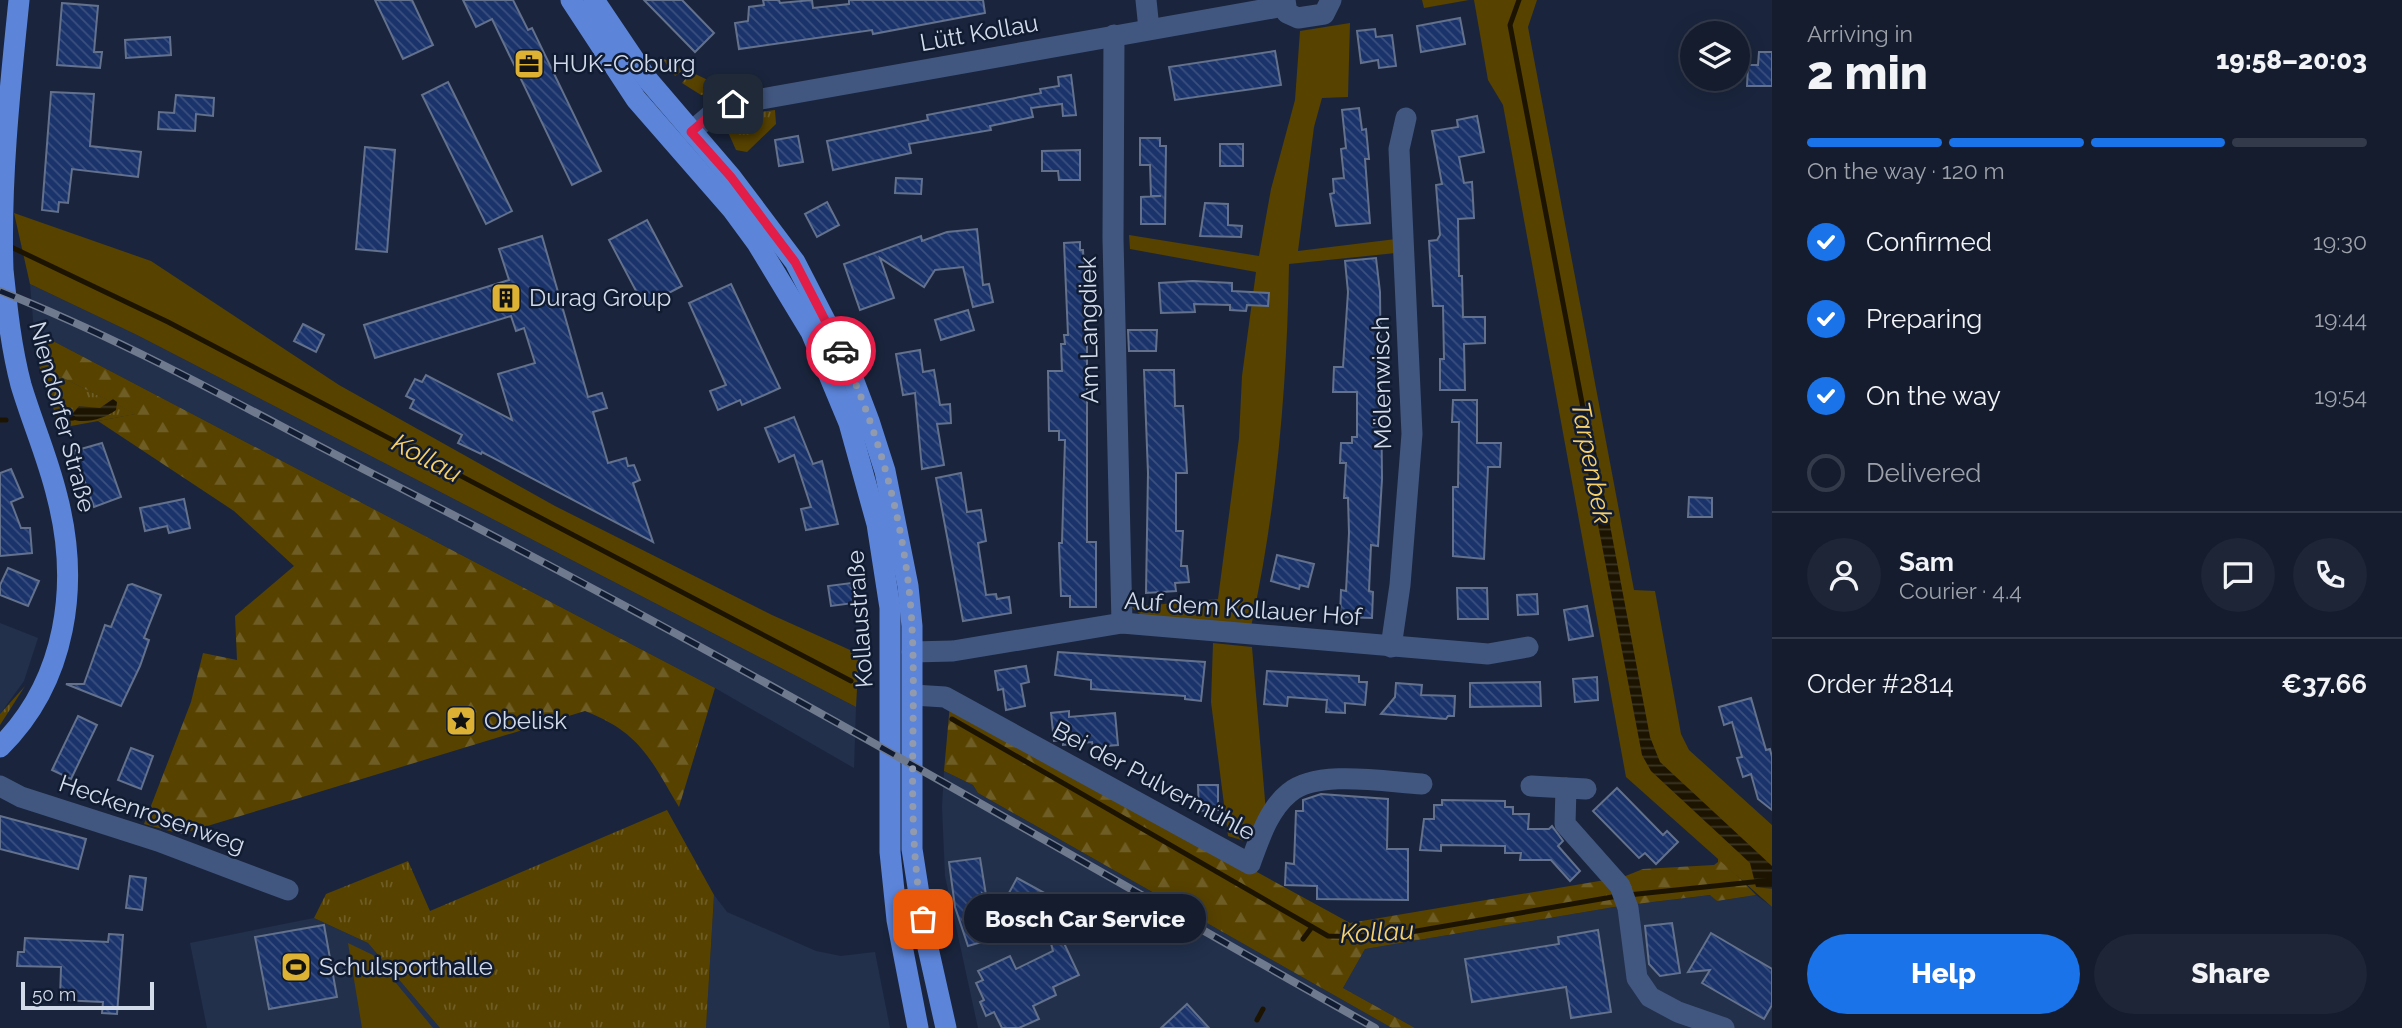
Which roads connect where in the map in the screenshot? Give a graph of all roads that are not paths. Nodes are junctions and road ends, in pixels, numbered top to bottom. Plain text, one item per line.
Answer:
1 (19, 0) edge
2 (571, 0) edge
3 (594, 0) edge
4 (1146, 0) edge
5 (1331, 0) edge
6 (1284, 3) edge
7 (1149, 29) junction
8 (1114, 35) junction
9 (1406, 118) dead end
10 (691, 132) junction
11 (1, 233) edge
12 (6, 338) edge
13 (1122, 623) junction
14 (1391, 647) junction
15 (1528, 648) dead end
16 (912, 652) junction
17 (913, 695) junction
18 (0, 747) edge
19 (1422, 784) dead end
20 (0, 786) edge
21 (1531, 786) dead end
22 (288, 890) dead end
23 (918, 1028) edge
24 (946, 1028) edge
25 (1724, 1028) edge

1 - 11 main road, Niendorfer Straße
2 - 23 main road, Kollaustraße
3 - 10 main road, Kollaustraße
4 - 7 street
5 - 6 street, Lütt Kollau
6 - 7 street, Lütt Kollau
7 - 8 street, Lütt Kollau
8 - 10 street, Lütt Kollau
8 - 13 street, Am Langdiek
9 - 14 street, Mölenwisch
10 - 16 main road, Kollaustraße
11 - 12 main road, Niendorfer Straße
12 - 18 main road, Niendorfer Straße
13 - 14 street, Auf dem Kollauer Hof
13 - 16 street, Auf dem Kollauer Hof
14 - 15 street, Auf dem Kollauer Hof
16 - 17 main road, Kollaustraße
17 - 19 street, Bei der Pulvermühle
17 - 24 main road, Kollaustraße
20 - 22 street, Heckenrosenweg
21 - 25 street

